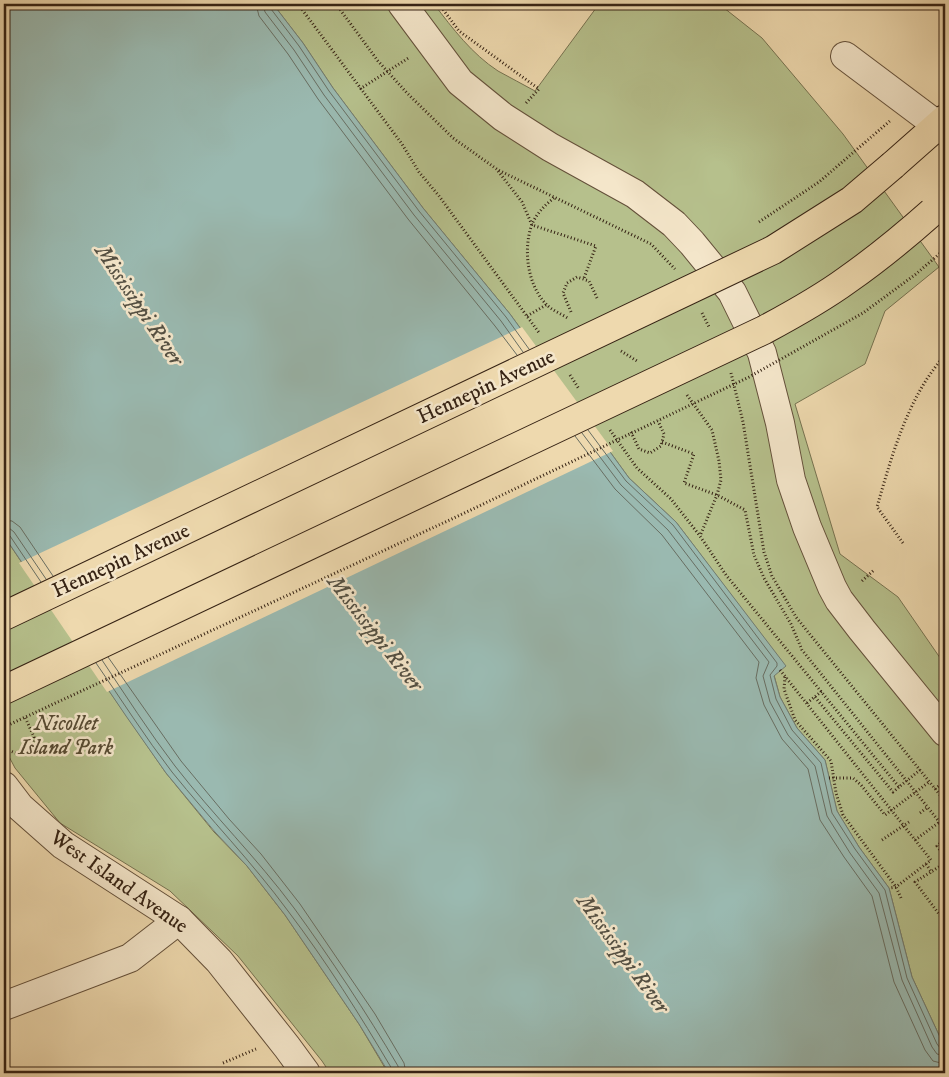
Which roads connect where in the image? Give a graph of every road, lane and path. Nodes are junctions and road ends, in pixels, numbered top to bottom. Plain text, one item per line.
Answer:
1 (336, 4) edge
2 (402, 4) edge
3 (439, 4) edge
4 (412, 56) dead end
5 (845, 56) dead end
6 (388, 72) junction
7 (360, 89) dead end
8 (524, 104) dead end
9 (943, 125) edge
10 (871, 138) dead end
11 (498, 170) junction
12 (939, 207) edge
13 (759, 222) dead end
14 (651, 244) dead end
15 (945, 249) edge
16 (584, 278) junction
17 (598, 300) dead end
18 (546, 305) dead end
19 (571, 312) dead end
20 (527, 316) dead end
21 (945, 353) edge
22 (658, 421) junction
23 (631, 432) junction
24 (662, 442) junction
25 (712, 509) dead end
26 (700, 536) dead end
27 (903, 543) dead end
28 (874, 570) dead end
29 (862, 581) dead end
30 (4, 616) edge
31 (780, 670) dead end
32 (785, 676) junction
33 (4, 690) edge
34 (815, 697) junction
35 (807, 703) junction
36 (25, 717) junction
37 (4, 727) edge
38 (945, 732) edge
39 (4, 741) edge
40 (920, 770) dead end
41 (831, 778) junction
42 (907, 780) junction
43 (945, 781) edge
44 (929, 782) dead end
45 (4, 786) edge
46 (899, 788) junction
47 (935, 789) dead end
48 (916, 792) junction
49 (928, 807) junction
50 (892, 810) junction
51 (920, 813) dead end
52 (945, 818) edge
53 (908, 822) dead end
54 (940, 822) junction
55 (904, 826) junction
56 (945, 829) edge
57 (945, 839) edge
58 (882, 840) dead end
59 (915, 840) junction
60 (945, 857) edge
61 (945, 863) edge
62 (926, 864) junction
63 (932, 873) junction
64 (896, 887) junction
65 (889, 888) dead end
66 (901, 898) dead end
67 (180, 920) junction
68 (945, 922) edge
69 (4, 1006) edge
70 (259, 1047) dead end
71 (223, 1063) dead end
72 (306, 1073) edge

1 - 6 path
2 - 38 street
3 - 8 path
4 - 6 path
5 - 9 street
6 - 7 path
6 - 11 path
9 - 30 main road, Hennepin Avenue, bridge
10 - 13 path
11 - 14 path
11 - 16 path
12 - 33 main road, bridge
15 - 22 path, bridge
16 - 17 path
16 - 19 path
18 - 20 path
21 - 27 path
22 - 23 path, bridge
22 - 24 path
23 - 24 path
23 - 36 path, bridge
24 - 42 path
25 - 26 path
28 - 29 path
31 - 32 path
32 - 35 path
32 - 41 path
34 - 35 path
34 - 46 path
34 - 46 path
35 - 50 path
36 - 37 path, bridge
36 - 39 path
40 - 42 path
41 - 50 path
41 - 64 path
42 - 46 path
42 - 48 path
43 - 47 path
44 - 48 path
45 - 67 street, West Island Avenue
48 - 49 path
48 - 50 path
49 - 51 path
49 - 54 path
50 - 55 path
52 - 54 path
53 - 55 path
54 - 56 path
54 - 59 path
55 - 58 path
55 - 59 path
57 - 60 path
59 - 62 path
61 - 63 path
62 - 63 path
62 - 64 path
63 - 68 path
64 - 65 path
64 - 66 path
67 - 69 street
67 - 72 street, West Island Avenue
70 - 71 path

